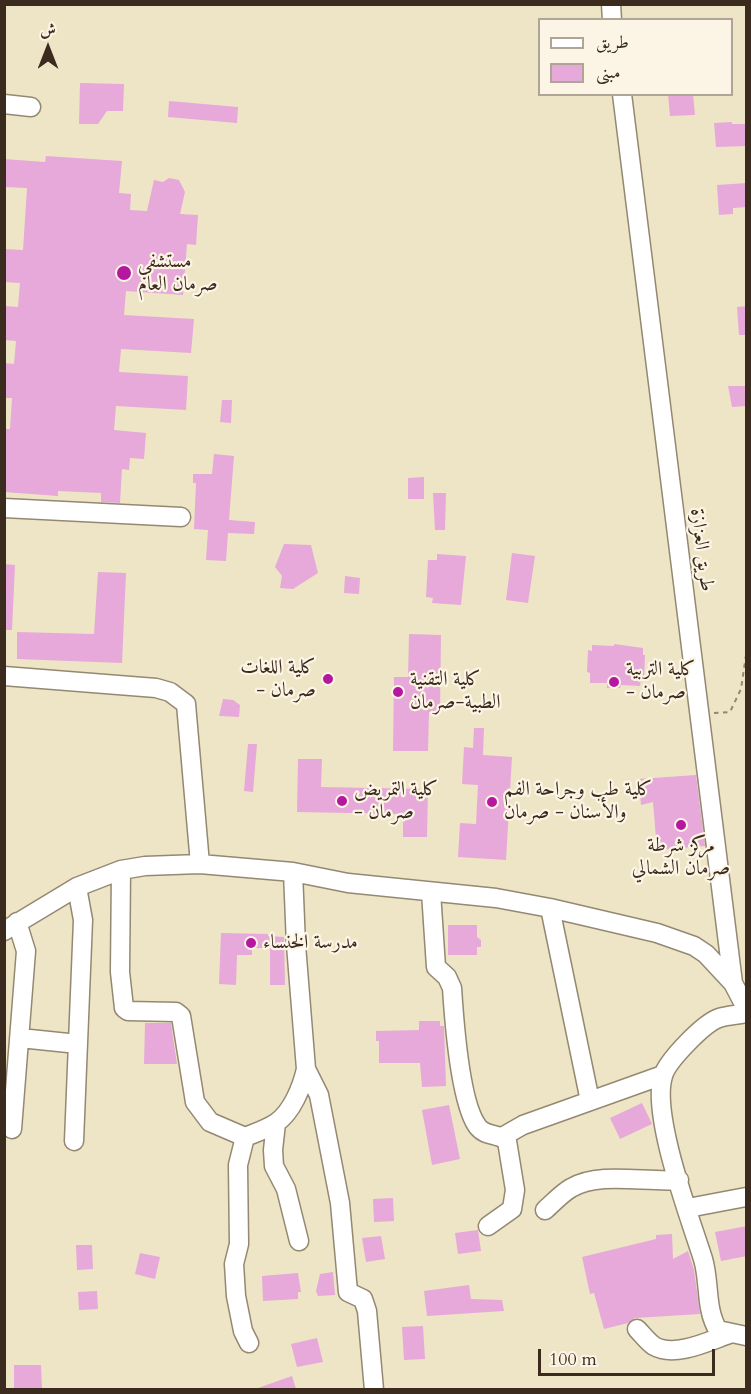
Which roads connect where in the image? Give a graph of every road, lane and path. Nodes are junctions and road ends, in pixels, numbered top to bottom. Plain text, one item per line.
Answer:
1 (622, 96) edge
2 (4, 105) edge
3 (31, 107) dead end
4 (4, 508) edge
5 (181, 517) dead end
6 (747, 655) edge
7 (4, 676) edge
8 (699, 714) junction
9 (200, 864) junction
10 (121, 870) junction
11 (293, 872) junction
12 (77, 887) junction
13 (431, 892) junction
14 (550, 908) junction
15 (11, 927) edge
16 (733, 983) junction
17 (747, 1008) edge
18 (747, 1013) edge
19 (20, 1038) junction
20 (78, 1044) junction
21 (306, 1069) junction
22 (663, 1075) junction
23 (590, 1101) junction
24 (276, 1123) junction
25 (12, 1129) dead end
26 (245, 1137) junction
27 (502, 1137) junction
28 (74, 1141) dead end
29 (679, 1180) junction
30 (747, 1197) edge
31 (688, 1208) junction
32 (545, 1210) dead end
33 (488, 1226) dead end
34 (299, 1241) dead end
35 (637, 1329) dead end
36 (738, 1335) edge
37 (249, 1343) dead end
38 (374, 1389) edge

1 - 8 street, طريق العزازة
2 - 3 street
4 - 5 street
6 - 8 path
7 - 9 street
8 - 16 street, طريق العزازة
9 - 10 street
9 - 11 street
10 - 12 street
10 - 26 street
11 - 13 street
11 - 21 street
12 - 15 street
12 - 20 street
13 - 14 street
13 - 27 street
14 - 16 street
14 - 23 street
15 - 19 street
16 - 17 street, طريق العزازة
18 - 22 street
19 - 20 street
19 - 25 street
20 - 28 street
21 - 24 street
21 - 38 street
22 - 23 street
22 - 29 street
23 - 27 street
24 - 26 street
24 - 34 street
26 - 37 street
27 - 33 street
29 - 31 street
29 - 32 street
30 - 31 street
31 - 36 street
35 - 36 street

